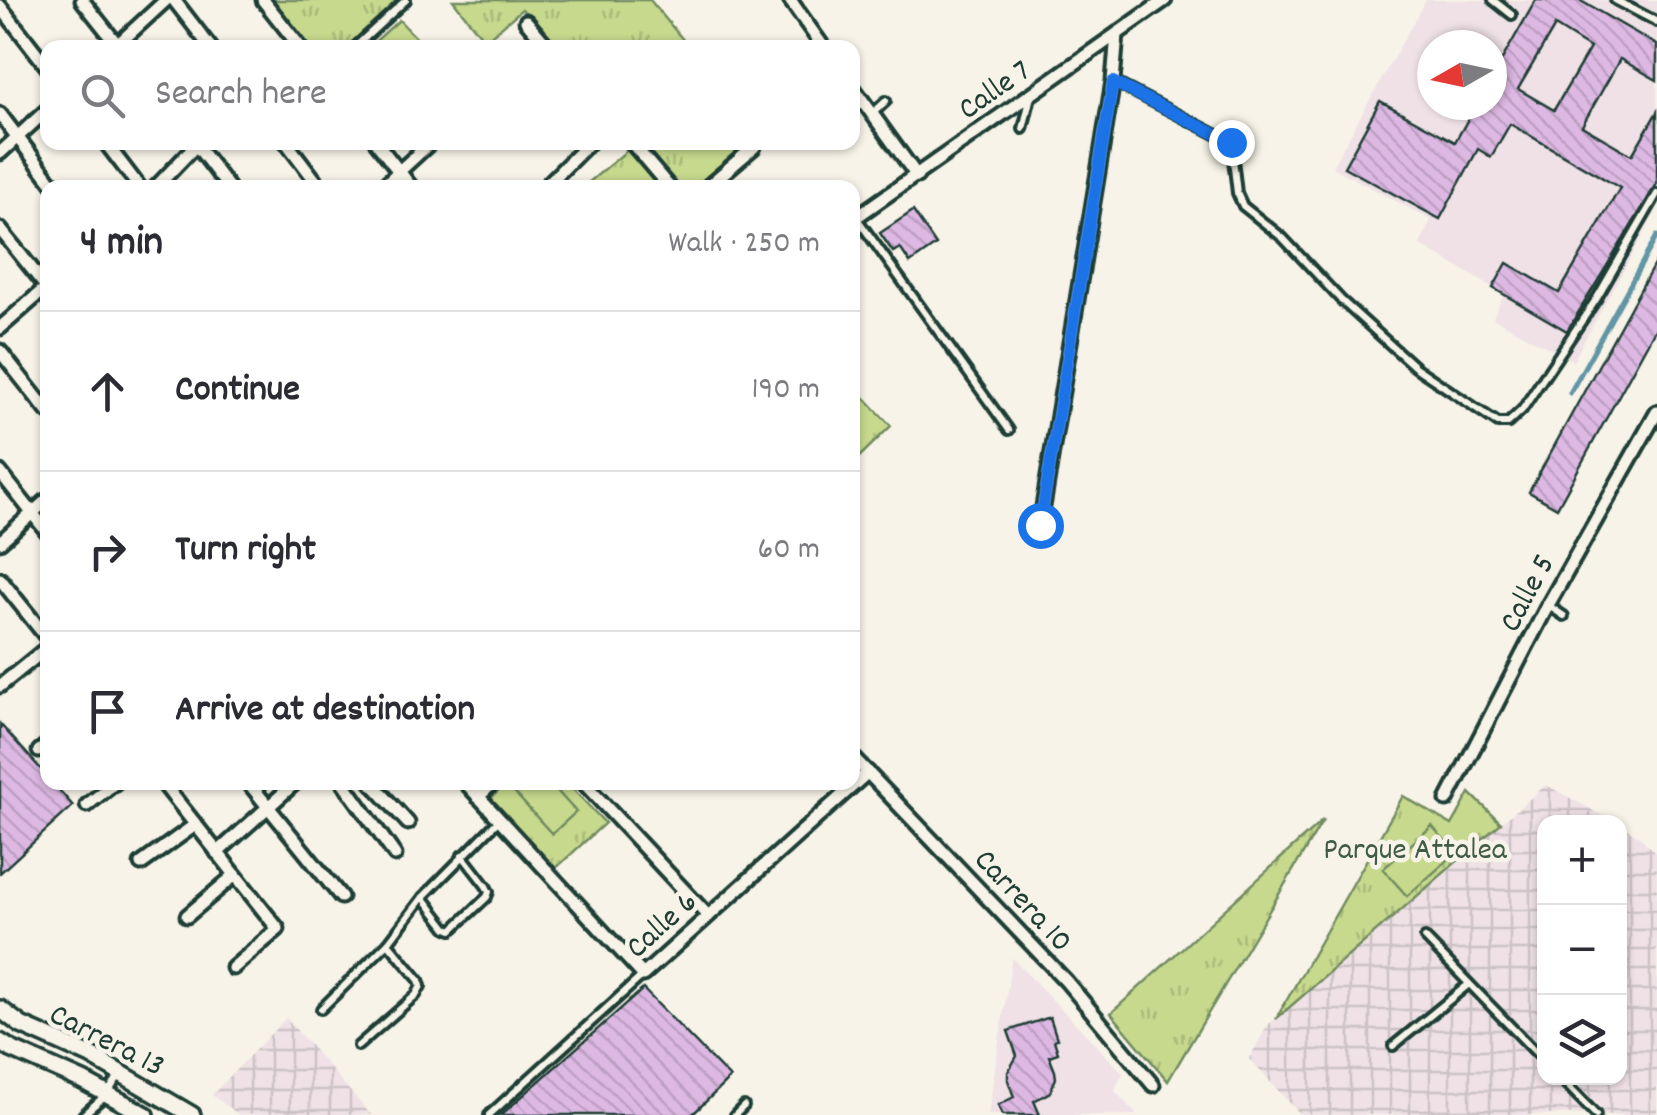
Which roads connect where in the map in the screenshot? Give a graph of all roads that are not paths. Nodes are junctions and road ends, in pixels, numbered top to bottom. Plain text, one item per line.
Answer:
1 (82, 0) edge
2 (166, 0) edge
3 (174, 0) edge
4 (263, 0) edge
5 (406, 0) edge
6 (790, 0) edge
7 (1165, 0) edge
8 (1493, 0) edge
9 (1615, 0) edge
10 (0, 6) edge
11 (1512, 15) dead end
12 (526, 21) dead end
13 (1657, 22) edge
14 (1117, 34) junction
15 (112, 40) edge
16 (123, 40) edge
17 (205, 40) edge
18 (295, 40) edge
19 (363, 40) edge
20 (542, 40) edge
21 (818, 40) edge
22 (40, 58) edge
23 (1113, 82) junction
24 (1031, 95) junction
25 (860, 97) edge
26 (886, 101) dead end
27 (872, 113) junction
28 (0, 114) edge
29 (40, 116) edge
30 (1022, 129) dead end
31 (18, 136) junction
32 (111, 150) edge
33 (191, 150) edge
34 (202, 150) edge
35 (292, 150) edge
36 (382, 150) edge
37 (422, 150) edge
38 (582, 150) edge
39 (638, 150) edge
40 (749, 150) edge
41 (0, 153) edge
42 (398, 171) junction
43 (917, 176) junction
44 (50, 180) edge
45 (134, 180) edge
46 (163, 180) edge
47 (224, 180) edge
48 (315, 180) edge
49 (389, 180) edge
50 (405, 180) edge
51 (552, 180) edge
52 (663, 180) edge
53 (715, 180) edge
54 (1657, 194) edge
55 (860, 214) edge
56 (860, 226) edge
57 (0, 229) edge
58 (40, 278) edge
59 (40, 293) edge
60 (0, 328) edge
61 (0, 351) edge
62 (40, 402) edge
63 (1657, 413) edge
64 (1009, 430) dead end
65 (0, 472) edge
66 (40, 506) edge
67 (32, 513) junction
68 (40, 523) edge
69 (1040, 525) dead end
70 (0, 542) edge
71 (3, 588) edge
72 (1548, 605) junction
73 (1564, 616) dead end
74 (40, 630) edge
75 (40, 653) edge
76 (0, 686) edge
77 (860, 764) edge
78 (868, 772) junction
79 (860, 779) edge
80 (106, 790) edge
81 (168, 790) edge
82 (254, 790) edge
83 (287, 790) edge
84 (349, 790) edge
85 (378, 790) edge
86 (472, 790) edge
87 (485, 790) edge
88 (590, 790) edge
89 (848, 790) edge
90 (478, 796) junction
91 (1447, 800) dead end
92 (87, 805) dead end
93 (268, 807) junction
94 (500, 820) junction
95 (408, 823) dead end
96 (195, 825) junction
97 (217, 853) junction
98 (395, 854) dead end
99 (462, 855) junction
100 (140, 864) dead end
101 (234, 875) junction
102 (340, 896) dead end
103 (423, 897) junction
104 (187, 916) dead end
105 (708, 916) junction
106 (1425, 938) dead end
107 (388, 943) junction
108 (233, 968) dead end
109 (643, 975) junction
110 (1469, 984) junction
111 (0, 1009) edge
112 (322, 1009) dead end
113 (0, 1042) edge
114 (358, 1046) dead end
115 (1393, 1046) dead end
116 (1537, 1055) edge
117 (121, 1073) junction
118 (1153, 1085) dead end
119 (1567, 1085) edge
120 (107, 1094) junction
121 (744, 1106) dead end
122 (83, 1115) edge
123 (146, 1115) edge
124 (192, 1115) edge
125 (489, 1115) edge
126 (735, 1115) edge
127 (1596, 1115) edge

1 - 15 street
2 - 16 street
3 - 17 street
4 - 18 street
5 - 19 lane
6 - 21 street
7 - 14 street, Calle 7
8 - 11 lane
9 - 13 lane
10 - 22 street
12 - 20 street
14 - 23 street
14 - 24 street, Calle 7
23 - 54 lane
23 - 69 street
24 - 30 lane
24 - 43 street, Calle 7
25 - 27 street
26 - 27 lane
27 - 43 street
28 - 31 street
29 - 31 street
31 - 41 street
31 - 44 street
32 - 45 street
33 - 46 street
34 - 47 street
35 - 48 street
36 - 42 street
37 - 42 street
38 - 51 street
39 - 52 street
40 - 53 street
42 - 49 street
42 - 50 street
43 - 55 street, Calle 7
56 - 64 lane
57 - 58 street
59 - 60 street
61 - 62 street
63 - 72 street, Calle 5
65 - 67 street
66 - 67 street
67 - 68 street
67 - 70 street
71 - 74 street
72 - 73 lane
72 - 91 street, Calle 5
75 - 76 street
77 - 78 street, Carrera 10
78 - 79 street, Calle 6
78 - 118 street, Carrera 10
80 - 92 street
81 - 96 street
82 - 93 street
83 - 93 street
84 - 98 street
85 - 95 street
86 - 90 street
87 - 90 street
88 - 105 street
89 - 105 street, Calle 6
90 - 94 street
93 - 97 street
93 - 102 street
94 - 99 lane
94 - 109 street
96 - 97 street
96 - 100 street
97 - 101 street
99 - 103 lane
99 - 103 lane
101 - 104 street
101 - 108 street
103 - 107 lane
105 - 109 street, Calle 6
106 - 110 lane
107 - 112 lane
107 - 114 lane
109 - 125 lane, Calle 6
110 - 115 lane
110 - 116 lane
111 - 117 street, Carrera 13
113 - 120 street, Carrera 13
117 - 120 lane
117 - 124 street, Carrera 13
119 - 127 lane
120 - 122 lane
120 - 123 street, Carrera 13
121 - 126 lane

